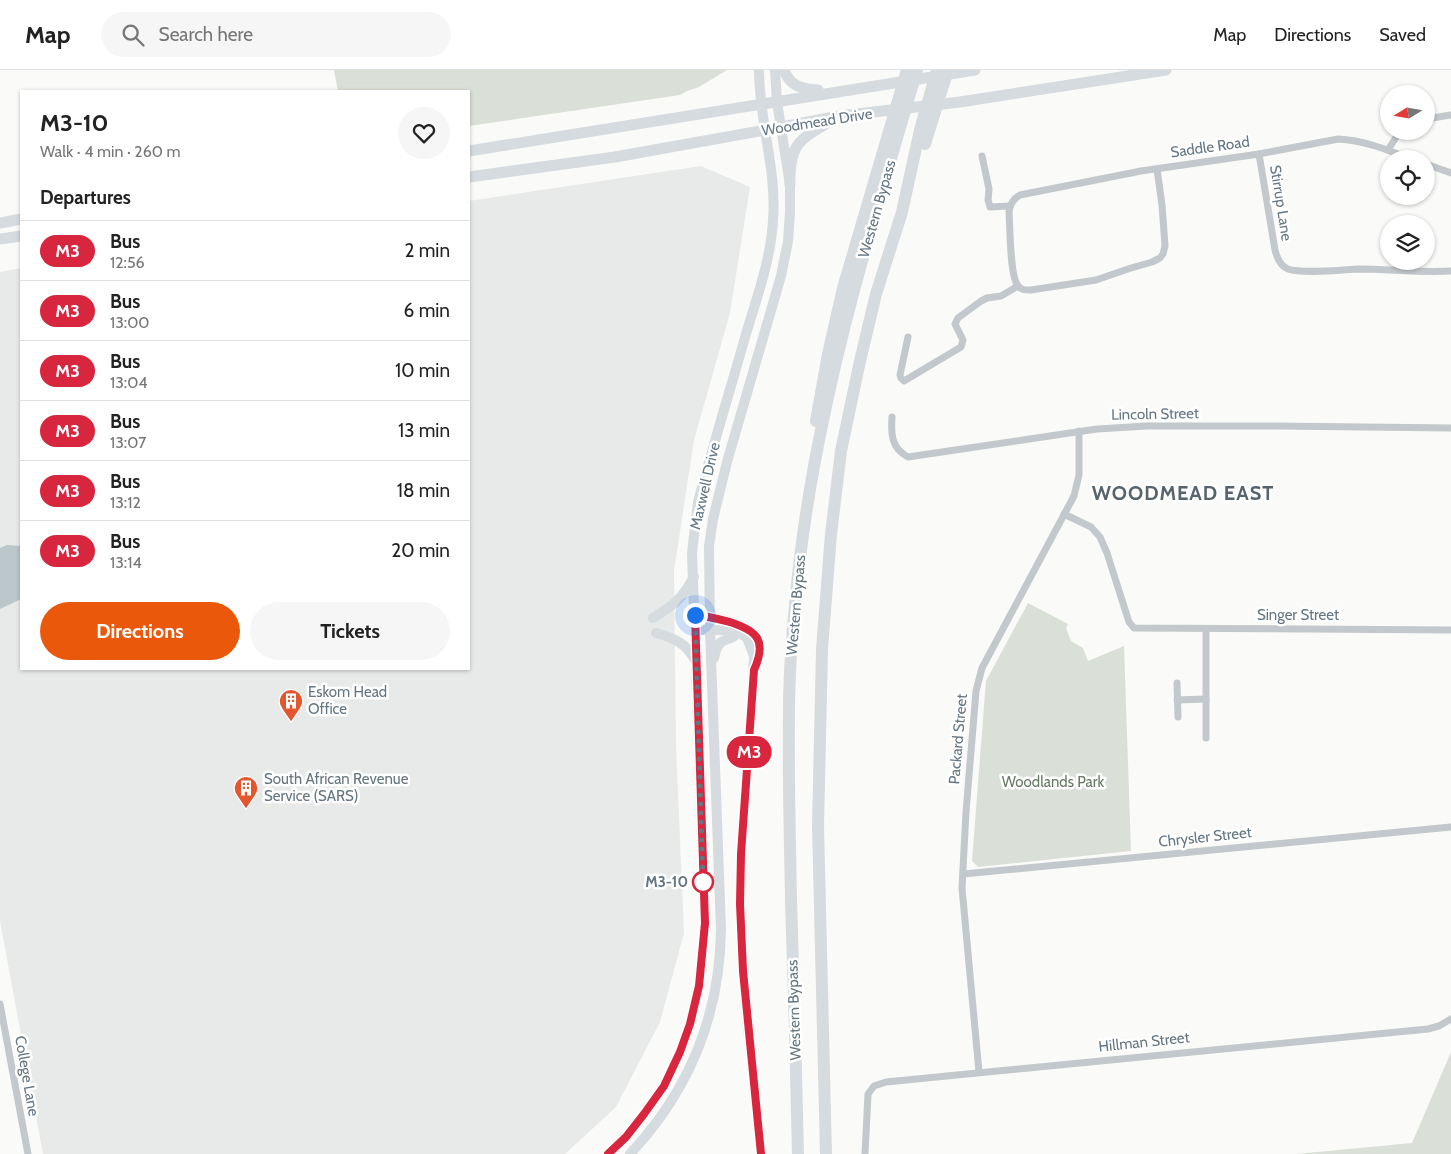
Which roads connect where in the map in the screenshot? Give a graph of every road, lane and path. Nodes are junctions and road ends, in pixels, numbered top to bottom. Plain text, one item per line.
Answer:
1 (759, 70) edge
2 (776, 70) edge
3 (784, 70) edge
4 (907, 70) edge
5 (917, 70) edge
6 (937, 70) edge
7 (948, 70) edge
8 (975, 70) edge
9 (1166, 70) edge
10 (838, 91) junction
11 (777, 102) junction
12 (761, 104) junction
13 (1451, 115) edge
14 (839, 116) junction
15 (1435, 118) edge
16 (782, 127) junction
17 (895, 128) junction
18 (764, 130) junction
19 (925, 132) junction
20 (1394, 140) edge
21 (1388, 150) joint
22 (470, 151) edge
23 (1259, 154) junction
24 (982, 156) dead end
25 (1435, 167) edge
26 (1157, 169) junction
27 (1451, 173) edge
28 (470, 177) edge
29 (790, 185) junction
30 (1011, 204) junction
31 (20, 219) edge
32 (0, 223) edge
33 (20, 236) edge
34 (0, 239) edge
35 (1451, 271) edge
36 (1018, 286) junction
37 (908, 337) dead end
38 (892, 417) dead end
39 (1451, 428) edge
40 (1079, 431) junction
41 (1064, 514) junction
42 (694, 578) junction
43 (695, 615) junction
44 (710, 617) junction
45 (653, 618) dead end
46 (1206, 629) junction
47 (695, 630) junction
48 (710, 630) junction
49 (1451, 630) edge
50 (739, 632) junction
51 (656, 633) dead end
52 (697, 664) junction
53 (712, 665) junction
54 (754, 670) junction
55 (1176, 683) dead end
56 (1206, 699) junction
57 (1177, 700) junction
58 (1178, 717) dead end
59 (1206, 738) dead end
60 (1451, 827) edge
61 (702, 845) junction
62 (718, 845) junction
63 (963, 874) junction
64 (0, 1004) edge
65 (1451, 1019) edge
66 (979, 1072) junction
67 (28, 1154) edge
68 (608, 1154) edge
69 (630, 1154) edge
70 (761, 1154) edge
71 (798, 1154) edge
72 (826, 1154) edge
73 (865, 1154) edge

1 - 12 main road, Maxwell Drive
2 - 11 main road, Maxwell Drive
3 - 10 main road
4 - 17 highway
5 - 17 highway, Western Bypass
6 - 19 highway, Western Bypass
7 - 19 highway
8 - 10 main road, Woodmead Drive
9 - 14 main road, Woodmead Drive
10 - 11 main road, Woodmead Drive
11 - 12 main road, Woodmead Drive
11 - 16 main road, Maxwell Drive
12 - 18 main road, Maxwell Drive
12 - 22 main road, Woodmead Drive
13 - 15 street
14 - 16 main road, Woodmead Drive
14 - 29 main road
16 - 18 main road, Woodmead Drive
16 - 29 main road, Maxwell Drive
17 - 71 highway, Western Bypass
18 - 28 main road, Woodmead Drive
18 - 42 main road, Maxwell Drive
19 - 72 highway, Western Bypass
20 - 21 street
21 - 23 street, Saddle Road
23 - 26 street, Saddle Road
23 - 35 street, Stirrup Lane
24 - 30 street
25 - 27 street
26 - 30 street, Saddle Road
26 - 36 street
29 - 44 main road, Maxwell Drive
30 - 36 street
31 - 32 main road
33 - 34 main road
36 - 37 street
38 - 40 street, Lincoln Street
39 - 40 street, Lincoln Street
40 - 41 street, Packard Street
41 - 46 street, Singer Street
41 - 63 street, Packard Street
42 - 43 main road, Maxwell Drive
42 - 45 main road
43 - 44 main road
43 - 47 main road, Maxwell Drive
44 - 48 main road, Maxwell Drive
44 - 54 main road
46 - 49 street, Singer Street
46 - 56 street
47 - 48 main road
47 - 52 main road, Maxwell Drive
48 - 50 main road
48 - 53 main road, Maxwell Drive
50 - 53 main road
50 - 54 main road
51 - 52 main road
52 - 61 main road, Maxwell Drive
53 - 62 main road, Maxwell Drive
54 - 70 main road
55 - 57 street
56 - 57 street
56 - 59 street
57 - 58 street
60 - 63 street, Chrysler Street
61 - 62 main road
61 - 68 main road, Maxwell Drive
62 - 69 main road, Maxwell Drive
63 - 66 street, Packard Street
64 - 67 street, College Lane
65 - 66 street, Hillman Street
66 - 73 street, Hillman Street

